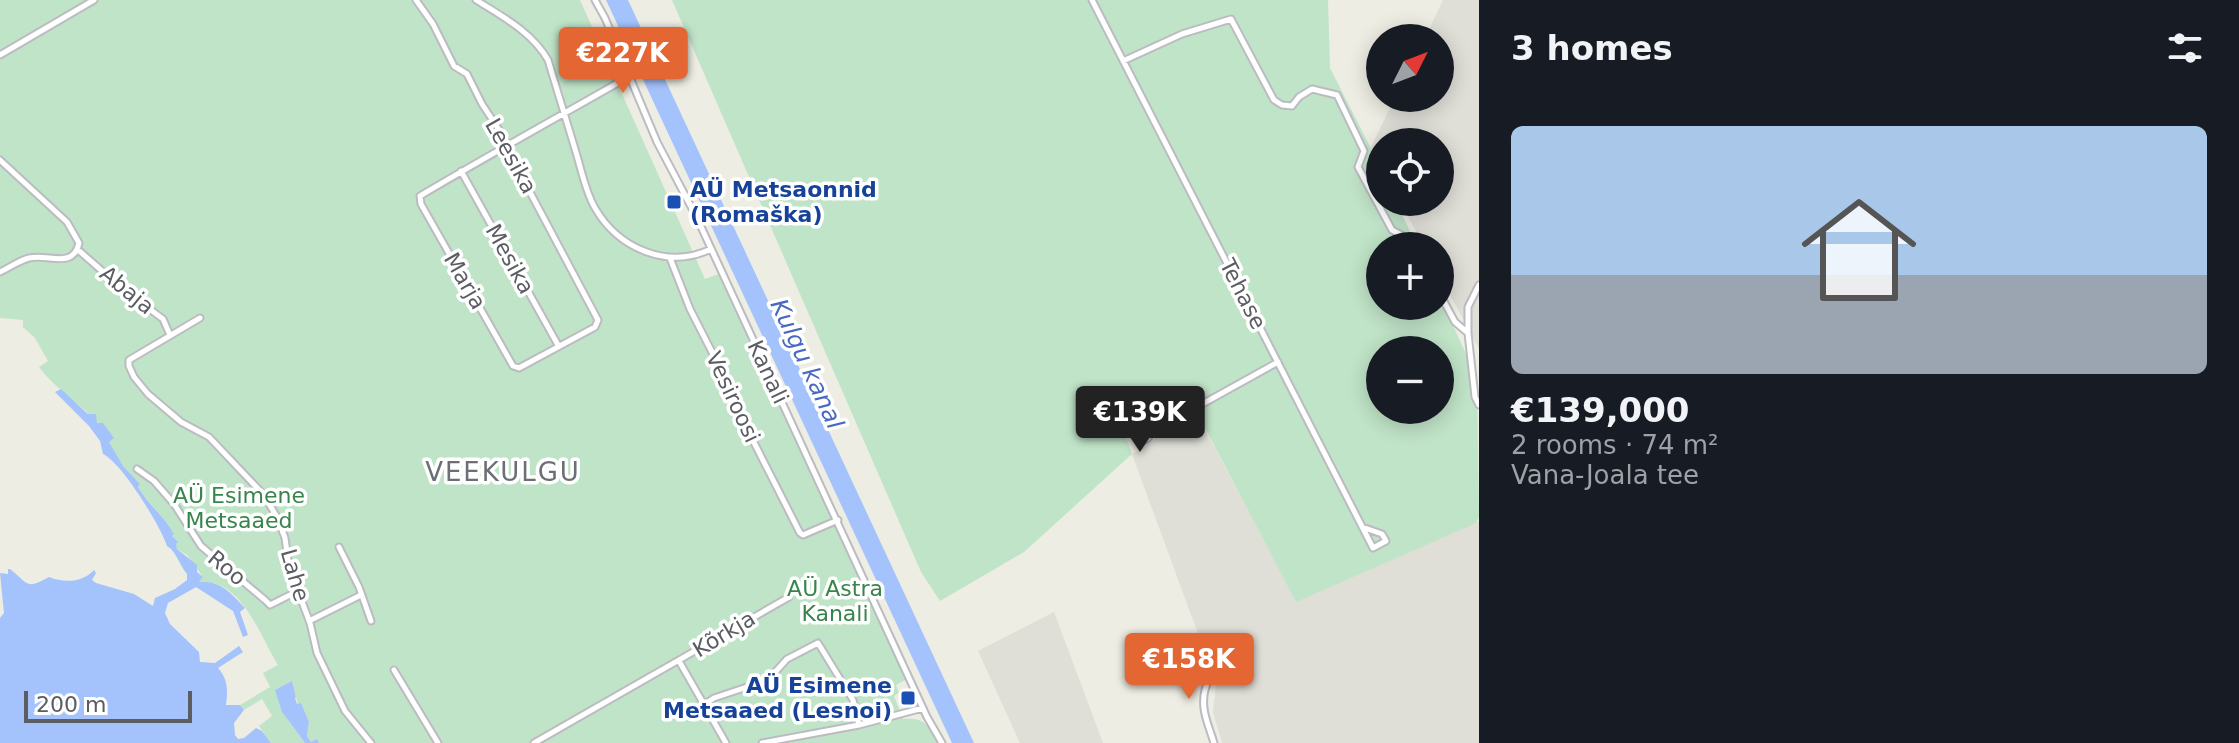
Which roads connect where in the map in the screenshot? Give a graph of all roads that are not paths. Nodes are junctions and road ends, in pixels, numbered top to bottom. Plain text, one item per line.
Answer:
1 (94, 0) edge
2 (416, 0) edge
3 (476, 0) edge
4 (595, 0) edge
5 (1092, 0) edge
6 (0, 55) edge
7 (1123, 61) junction
8 (630, 76) junction
9 (564, 114) junction
10 (506, 147) junction
11 (0, 160) edge
12 (461, 171) junction
13 (1396, 232) edge
14 (77, 249) junction
15 (711, 249) junction
16 (670, 258) junction
17 (0, 272) edge
18 (1479, 285) edge
19 (200, 318) dead end
20 (1454, 320) edge
21 (1468, 333) junction
22 (170, 335) junction
23 (558, 346) junction
24 (1278, 362) junction
25 (1479, 405) edge
26 (1150, 433) dead end
27 (137, 469) dead end
28 (838, 520) junction
29 (1362, 527) junction
30 (339, 547) dead end
31 (298, 591) junction
32 (361, 595) junction
33 (789, 597) dead end
34 (309, 621) junction
35 (371, 621) dead end
36 (1212, 651) dead end
37 (679, 661) junction
38 (394, 670) dead end
39 (705, 704) junction
40 (923, 708) junction
41 (859, 725) junction
42 (371, 743) edge
43 (438, 743) edge
44 (534, 743) edge
45 (726, 743) edge
46 (762, 743) edge
47 (942, 743) edge
48 (1214, 743) edge

1 - 6 street
2 - 10 street, Leesika
3 - 9 street
4 - 8 street, Kanali
5 - 7 street, Tehase
7 - 13 street
7 - 24 street, Tehase
8 - 9 street
8 - 15 street, Kanali
9 - 10 street
9 - 16 street
10 - 12 street
10 - 23 street, Leesika
11 - 14 street
12 - 23 street, Mesika
12 - 23 street, Marja
14 - 17 street
14 - 22 street, Abaja
15 - 16 street
15 - 28 street, Kanali
16 - 28 street, Vesiroosi
18 - 21 street
19 - 22 street
20 - 21 street
21 - 25 street
22 - 31 street, Lahe
24 - 26 street
24 - 29 street, Tehase
27 - 31 street, Roo
28 - 40 street, Kanali
29 - 29 street, Tehase
30 - 32 street
31 - 34 street, Lahe
32 - 34 street
32 - 35 street
33 - 37 street, Kõrkja
34 - 42 street, Lahe
36 - 48 street
37 - 39 street
37 - 44 street, Kõrkja
38 - 43 street
39 - 41 street
39 - 45 street
40 - 41 street
40 - 47 street, Kanali
41 - 46 street

